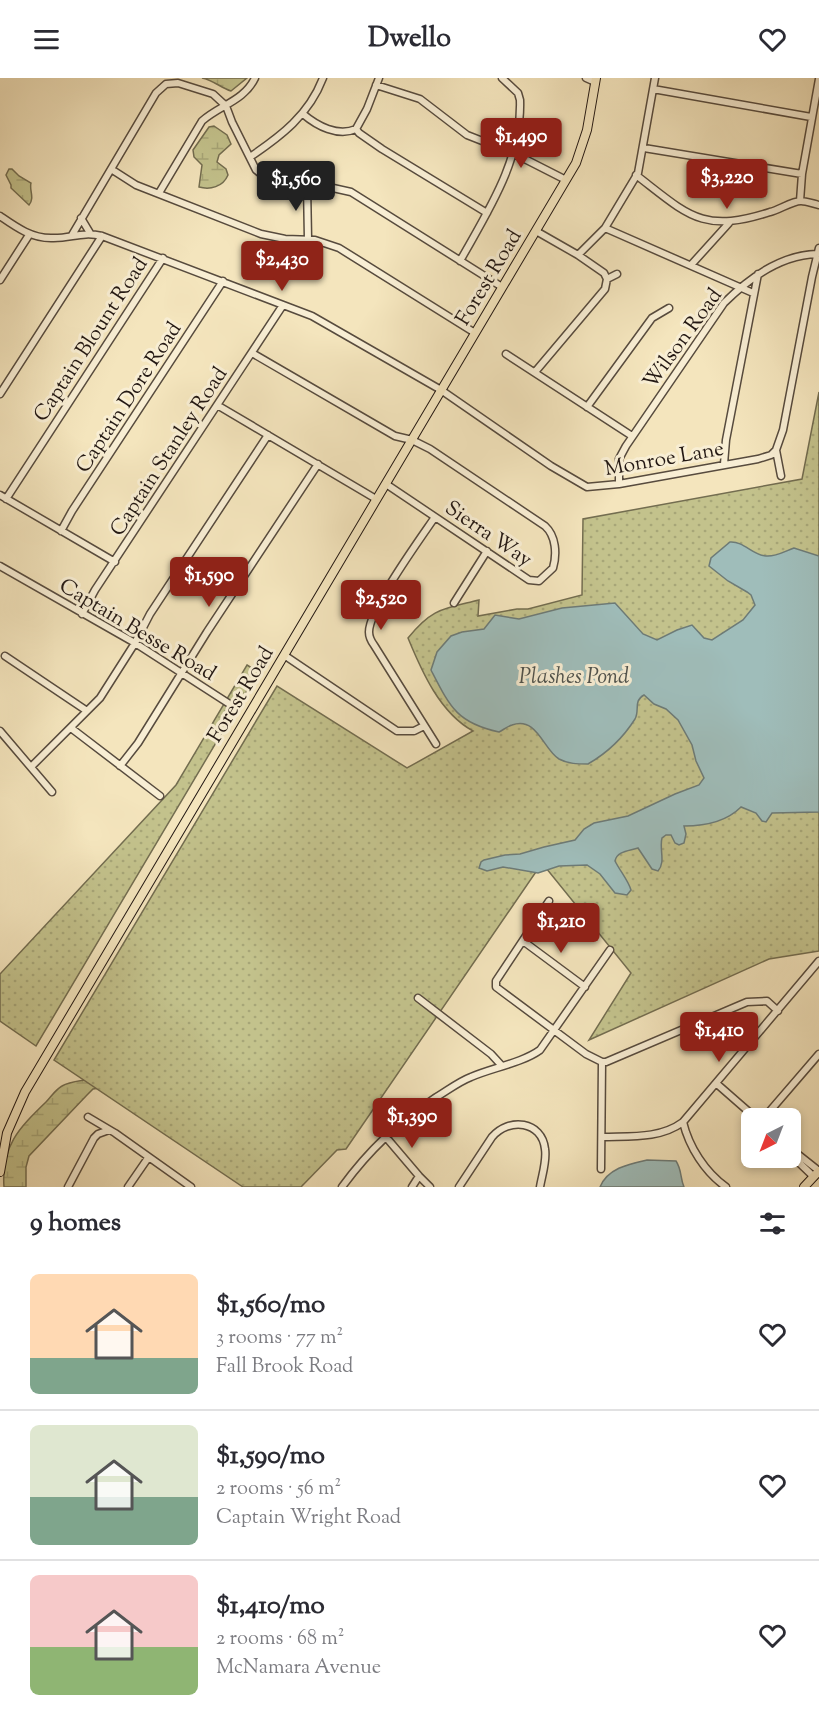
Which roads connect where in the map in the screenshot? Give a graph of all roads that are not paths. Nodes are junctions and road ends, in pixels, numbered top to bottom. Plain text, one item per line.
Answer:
1 (255, 78) edge
2 (323, 78) edge
3 (502, 78) edge
4 (586, 78) edge
5 (655, 78) edge
6 (819, 79) edge
7 (596, 80) edge
8 (377, 82) edge
9 (653, 89) junction
10 (226, 106) junction
11 (303, 114) junction
12 (811, 117) junction
13 (356, 129) junction
14 (644, 148) junction
15 (513, 153) junction
16 (250, 157) junction
17 (111, 169) junction
18 (802, 174) junction
19 (636, 175) junction
20 (566, 180) junction
21 (307, 185) junction
22 (159, 193) junction
23 (800, 201) junction
24 (819, 205) edge
25 (487, 213) junction
26 (0, 216) edge
27 (81, 218) junction
28 (729, 222) junction
29 (605, 228) junction
30 (536, 231) junction
31 (90, 233) junction
32 (29, 235) junction
33 (72, 235) junction
34 (102, 237) junction
35 (308, 239) junction
36 (818, 251) edge
37 (578, 255) junction
38 (163, 258) junction
39 (460, 261) junction
40 (691, 265) junction
41 (617, 274) dead end
42 (759, 274) junction
43 (607, 279) junction
44 (0, 280) edge
45 (223, 281) junction
46 (502, 287) junction
47 (738, 288) junction
48 (753, 293) junction
49 (283, 305) junction
50 (669, 308) dead end
51 (476, 333) junction
52 (252, 353) junction
53 (506, 354) dead end
54 (535, 372) junction
55 (441, 390) junction
56 (0, 394) edge
57 (217, 405) junction
58 (587, 407) junction
59 (268, 435) junction
60 (632, 436) junction
61 (412, 440) junction
62 (776, 450) junction
63 (318, 464) junction
64 (724, 464) junction
65 (782, 476) dead end
66 (386, 484) junction
67 (618, 484) junction
68 (3, 497) edge
69 (376, 499) junction
70 (435, 517) junction
71 (61, 531) junction
72 (487, 551) junction
73 (115, 562) junction
74 (0, 566) edge
75 (454, 603) dead end
76 (82, 614) junction
77 (135, 643) junction
78 (284, 655) junction
79 (5, 656) dead end
80 (181, 672) junction
81 (228, 703) dead end
82 (87, 711) junction
83 (424, 726) junction
84 (71, 728) junction
85 (0, 731) edge
86 (436, 744) dead end
87 (120, 766) junction
88 (31, 767) junction
89 (52, 792) dead end
90 (160, 796) dead end
91 (549, 901) dead end
92 (523, 941) junction
93 (610, 950) dead end
94 (819, 962) edge
95 (585, 987) junction
96 (418, 998) dead end
97 (778, 1011) junction
98 (554, 1031) junction
99 (819, 1054) edge
100 (602, 1062) junction
101 (502, 1066) junction
102 (717, 1084) junction
103 (744, 1108) edge
104 (772, 1108) edge
105 (88, 1117) dead end
106 (683, 1122) junction
107 (109, 1130) junction
108 (385, 1136) junction
109 (603, 1137) junction
110 (148, 1158) junction
111 (801, 1159) edge
112 (801, 1162) edge
113 (601, 1169) dead end
114 (0, 1172) edge
115 (817, 1174) edge
116 (419, 1176) junction
117 (68, 1187) edge
118 (128, 1187) edge
119 (191, 1187) edge
120 (342, 1187) edge
121 (412, 1187) edge
122 (430, 1187) edge
123 (459, 1187) edge
124 (540, 1187) edge
125 (726, 1187) edge
126 (804, 1187) edge

1 - 10 street
2 - 11 street
3 - 15 street
4 - 7 street
5 - 9 street
6 - 12 street
7 - 20 main road, Forest Road
8 - 13 street
8 - 15 street
9 - 12 street
9 - 14 street
10 - 16 street
10 - 17 street
10 - 22 street
11 - 13 street
11 - 16 street
12 - 18 street
13 - 25 street
14 - 18 street
14 - 19 street
15 - 20 street
15 - 25 street
16 - 21 street
17 - 22 street
17 - 27 street
18 - 23 street
19 - 28 street
19 - 29 street
20 - 30 main road, Forest Road
21 - 35 street
21 - 39 street
22 - 35 street
23 - 24 street
23 - 28 street
25 - 39 street
26 - 32 street
27 - 31 street
27 - 33 street
28 - 40 street
29 - 37 street
29 - 40 street
30 - 37 street
30 - 46 main road, Forest Road
31 - 33 street
31 - 34 street, Monroe Lane
32 - 33 street
32 - 44 street
34 - 38 street, Monroe Lane
34 - 56 street
35 - 51 street
36 - 42 street, Wilson Road
36 - 62 street
37 - 43 street
38 - 45 street, Monroe Lane
38 - 68 street, Captain Blount Road
39 - 46 street
40 - 47 street
41 - 43 street
42 - 47 street, Wilson Road
42 - 48 street
43 - 54 street
45 - 49 street, Monroe Lane
45 - 71 street, Captain Dore Road
46 - 51 main road, Forest Road
47 - 48 street
47 - 60 street, Wilson Road
48 - 64 street
49 - 52 street, Captain Stanley Road
49 - 55 street, Monroe Lane
50 - 58 street
51 - 55 main road, Forest Road
52 - 57 street, Captain Stanley Road
52 - 61 street
53 - 54 street
54 - 58 street
55 - 61 main road, Forest Road
55 - 67 street, Monroe Lane
57 - 59 street
57 - 73 street, Captain Stanley Road
58 - 60 street
59 - 63 street
59 - 77 street
60 - 67 street, Wilson Road
61 - 66 main road, Forest Road
61 - 72 street, Sierra Way
62 - 64 street, Monroe Lane
62 - 65 street
63 - 69 street
63 - 80 street
64 - 67 street, Monroe Lane
66 - 69 main road, Forest Road
66 - 70 street, Sierra Way
68 - 71 street
69 - 78 main road, Forest Road
70 - 72 street, Sierra Way
70 - 83 street
71 - 73 street
72 - 75 street
73 - 76 street, Captain Stanley Road
74 - 76 street, Captain Besse Road
76 - 77 street, Captain Besse Road
77 - 80 street, Captain Besse Road
77 - 82 street
78 - 83 street
78 - 114 main road, Forest Road
79 - 82 street
80 - 81 street, Captain Besse Road
80 - 87 street
82 - 84 street
83 - 86 street
84 - 87 street
84 - 88 street
85 - 88 street
87 - 90 street
88 - 89 street
91 - 92 street
92 - 95 street
92 - 98 street
93 - 95 street
94 - 97 street
95 - 98 street
96 - 101 street
97 - 100 street
97 - 102 street
98 - 100 street
98 - 101 street
99 - 104 street
100 - 109 street
101 - 108 street
102 - 103 street
102 - 106 street
105 - 107 street
106 - 109 street
106 - 125 street
107 - 110 street
107 - 117 street
108 - 116 street
108 - 120 street
109 - 113 street
110 - 118 street
110 - 119 street
111 - 115 street
112 - 115 street
115 - 126 main road
116 - 121 street
116 - 122 street
123 - 124 street

